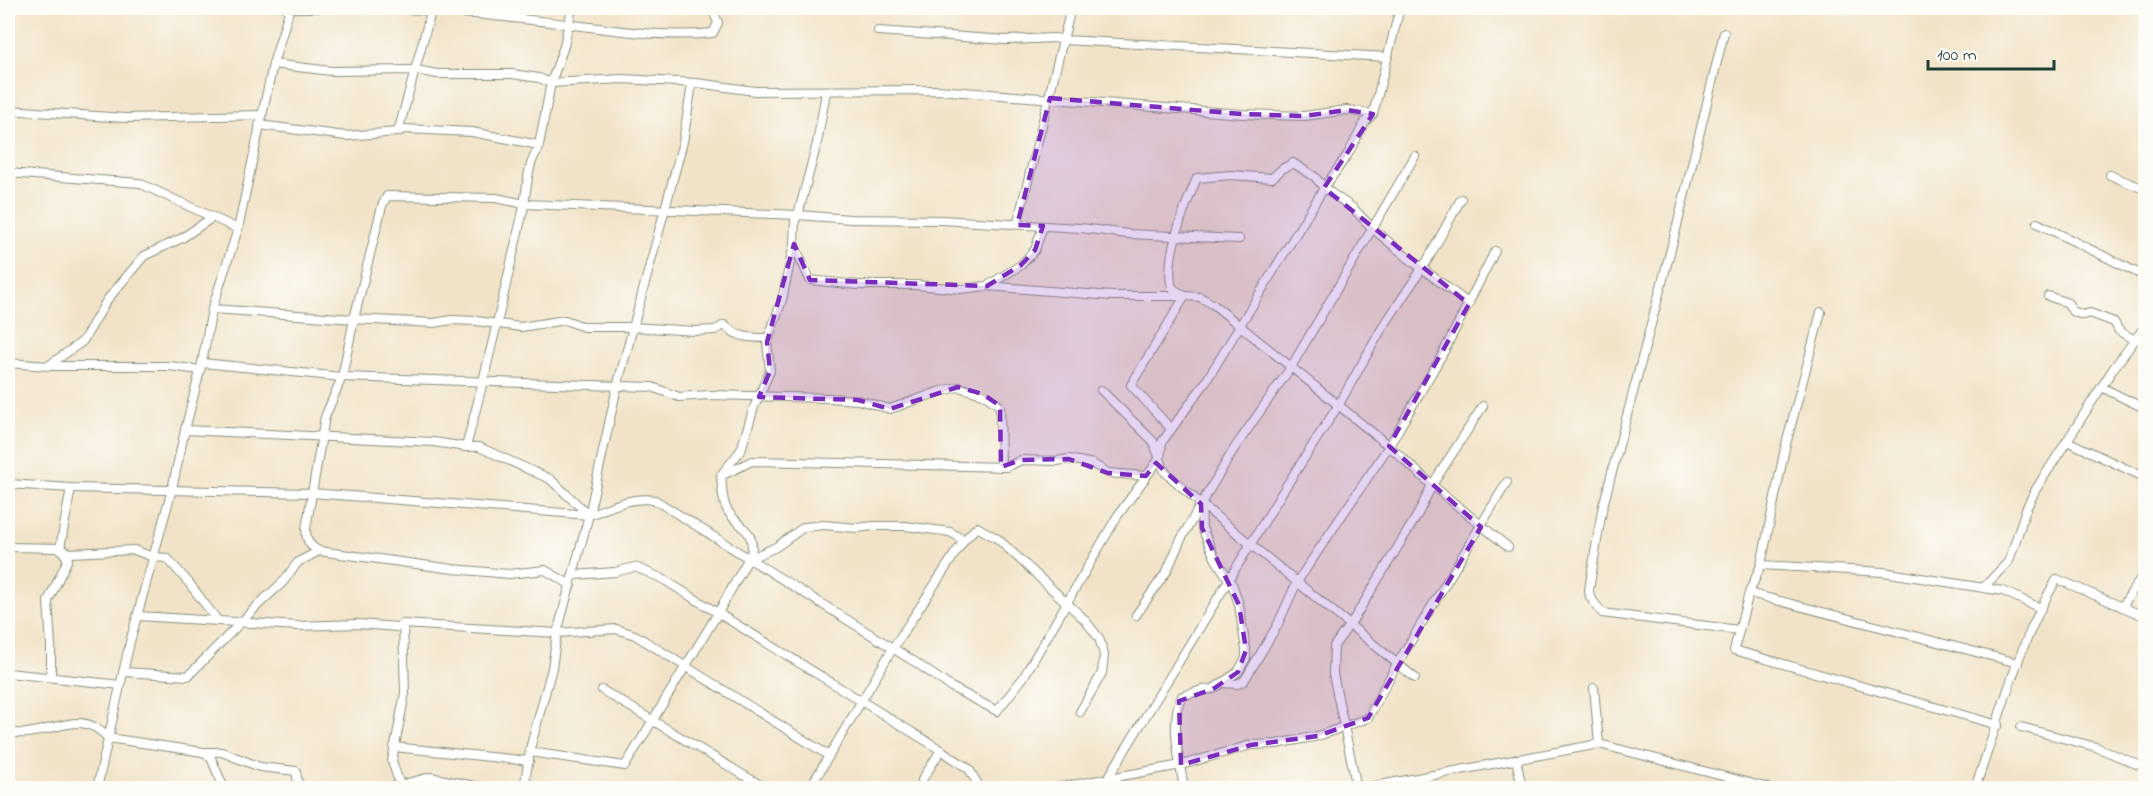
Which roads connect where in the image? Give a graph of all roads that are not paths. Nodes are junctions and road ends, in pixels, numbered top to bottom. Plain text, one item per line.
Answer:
1 (285, 8) edge
2 (290, 8) edge
3 (318, 8) edge
4 (382, 8) edge
5 (432, 8) edge
6 (572, 8) edge
7 (712, 8) edge
8 (1071, 8) edge
9 (1400, 8) edge
10 (569, 24) junction
11 (878, 31) dead end
12 (1724, 33) dead end
13 (1063, 40) junction
14 (1388, 57) junction
15 (273, 64) junction
16 (416, 70) junction
17 (551, 83) junction
18 (692, 84) junction
19 (826, 92) junction
20 (1050, 98) junction
21 (8, 110) edge
22 (1373, 114) junction
23 (261, 115) junction
24 (259, 125) junction
25 (398, 132) junction
26 (539, 145) junction
27 (1414, 156) dead end
28 (8, 173) edge
29 (2110, 175) dead end
30 (1324, 188) junction
31 (2145, 190) edge
32 (1461, 199) dead end
33 (525, 204) junction
34 (666, 208) junction
35 (798, 214) junction
36 (213, 217) junction
37 (2037, 223) dead end
38 (1017, 225) junction
39 (1043, 226) junction
40 (1372, 228) junction
41 (238, 229) junction
42 (1175, 237) junction
43 (1239, 239) dead end
44 (794, 244) junction
45 (1495, 252) dead end
46 (1422, 268) junction
47 (2145, 277) edge
48 (987, 286) junction
49 (1185, 296) junction
50 (2048, 296) dead end
51 (1469, 304) junction
52 (212, 309) junction
53 (1821, 312) dead end
54 (354, 319) junction
55 (497, 324) junction
56 (2145, 325) edge
57 (1240, 326) junction
58 (632, 327) junction
59 (2140, 336) edge
60 (769, 339) junction
61 (8, 363) edge
62 (48, 366) junction
63 (202, 367) junction
64 (1291, 367) junction
65 (342, 377) junction
66 (484, 382) junction
67 (617, 387) junction
68 (2101, 387) junction
69 (1101, 390) dead end
70 (759, 397) junction
71 (1338, 406) junction
72 (1483, 406) dead end
73 (2145, 409) edge
74 (1172, 429) junction
75 (184, 430) junction
76 (321, 436) junction
77 (2067, 441) junction
78 (1389, 446) junction
79 (466, 447) junction
80 (1160, 458) junction
81 (1001, 467) junction
82 (721, 475) junction
83 (1146, 476) junction
84 (2145, 478) edge
85 (1507, 482) dead end
86 (8, 483) edge
87 (1432, 485) junction
88 (71, 488) junction
89 (172, 489) junction
90 (312, 493) junction
91 (1201, 504) junction
92 (589, 515) junction
93 (1481, 527) junction
94 (964, 540) junction
95 (1251, 545) junction
96 (8, 547) edge
97 (1508, 547) dead end
98 (60, 548) junction
99 (319, 551) junction
100 (153, 557) junction
101 (749, 559) junction
102 (1761, 566) junction
103 (2145, 570) edge
104 (574, 574) junction
105 (1229, 580) junction
106 (1297, 582) junction
107 (571, 585) junction
108 (1983, 588) junction
109 (1749, 593) junction
110 (1066, 603) junction
111 (2122, 607) junction
112 (2040, 608) junction
113 (718, 613) junction
114 (1136, 615) dead end
115 (138, 616) junction
116 (2145, 617) edge
117 (217, 620) junction
118 (243, 622) junction
119 (403, 624) junction
120 (1349, 625) junction
121 (1739, 630) junction
122 (558, 633) junction
123 (893, 648) junction
124 (2018, 663) junction
125 (1397, 664) junction
126 (685, 666) junction
127 (124, 672) junction
128 (8, 673) edge
129 (51, 676) junction
130 (1415, 678) dead end
131 (1222, 683) junction
132 (121, 685) junction
133 (1594, 688) dead end
134 (602, 690) dead end
135 (862, 702) junction
136 (1080, 712) dead end
137 (652, 719) junction
138 (1998, 725) junction
139 (2020, 727) dead end
140 (1346, 728) junction
141 (8, 732) edge
142 (108, 738) junction
143 (1599, 744) junction
144 (394, 747) junction
145 (941, 750) junction
146 (203, 752) junction
147 (828, 755) junction
148 (529, 757) junction
149 (1516, 759) junction
150 (1180, 765) junction
151 (2145, 768) edge
152 (1108, 778) junction
153 (298, 783) dead end
154 (400, 785) junction
155 (97, 789) edge
156 (224, 789) edge
157 (389, 789) edge
158 (484, 789) edge
159 (524, 789) edge
160 (765, 789) edge
161 (810, 789) edge
162 (924, 789) edge
163 (980, 789) edge
164 (1056, 789) edge
165 (1184, 789) edge
166 (1357, 789) edge
167 (1364, 789) edge
168 (1522, 789) edge
169 (1769, 789) edge
170 (1975, 789) edge

1 - 2 street
2 - 3 street
2 - 15 street
4 - 5 street
5 - 10 street
5 - 16 street
6 - 10 street
7 - 10 street
8 - 13 street
9 - 14 street
10 - 17 street
11 - 13 street
12 - 121 street
13 - 14 street
13 - 20 street
14 - 22 street
15 - 16 street
15 - 23 street
16 - 17 street
16 - 25 street
17 - 18 street
17 - 26 street
18 - 19 street
18 - 34 street
19 - 20 street
19 - 35 street
20 - 22 street
20 - 38 street
21 - 23 street
22 - 30 street
23 - 24 street
24 - 25 street
24 - 41 street
25 - 26 street
26 - 33 street
27 - 40 street
28 - 36 street
29 - 31 street
30 - 40 street
30 - 42 street
30 - 57 street
32 - 46 street
33 - 34 street
33 - 54 street
33 - 55 street
34 - 35 street
34 - 58 street
35 - 38 street
35 - 44 street
36 - 41 street
36 - 62 street
37 - 47 street
38 - 39 street
39 - 42 street
39 - 48 street
40 - 46 street
40 - 64 street
41 - 52 street
42 - 43 street
42 - 49 street
44 - 48 street
44 - 60 street
45 - 51 street
46 - 51 street
46 - 71 street
48 - 49 street
49 - 57 street
49 - 74 street
50 - 59 street
51 - 78 street
52 - 54 street
52 - 63 street
53 - 102 street
54 - 55 street
54 - 65 street
55 - 58 street
55 - 66 street
56 - 59 street
57 - 64 street
57 - 74 street
58 - 60 street
58 - 67 street
59 - 68 street
60 - 70 street
61 - 62 street
62 - 63 street
63 - 65 street
63 - 75 street
64 - 71 street
64 - 91 street
65 - 66 street
65 - 76 street
66 - 67 street
66 - 79 street
67 - 70 street
67 - 92 street
68 - 73 street
68 - 77 street
69 - 80 street
70 - 81 street
70 - 82 street
71 - 78 street
71 - 95 street
72 - 87 street
74 - 80 street
75 - 76 street
75 - 89 street
76 - 79 street
76 - 90 street
77 - 84 street
77 - 108 street
78 - 87 street
78 - 106 street
79 - 92 street
80 - 83 street
80 - 91 street
81 - 82 street
81 - 83 street
82 - 101 street
83 - 110 street
85 - 93 street
86 - 88 street
87 - 93 street
87 - 120 street
88 - 89 street
88 - 98 street
89 - 90 street
89 - 100 street
90 - 92 street
90 - 99 street
91 - 95 street
91 - 105 street
91 - 114 street
92 - 101 street
92 - 104 street
93 - 97 street
93 - 125 street
94 - 101 street
94 - 110 street
94 - 123 street
95 - 105 street
95 - 106 street
96 - 98 street
98 - 100 street
98 - 129 street
99 - 107 street
99 - 118 street
100 - 115 street
100 - 117 street
101 - 113 street
101 - 123 street
102 - 108 street
102 - 109 street
103 - 111 street
104 - 107 street
104 - 113 street
105 - 131 street
105 - 152 street
106 - 120 street
106 - 131 street
107 - 122 street
108 - 112 street
109 - 121 street
109 - 124 street
110 - 123 street
110 - 136 street
111 - 112 street
111 - 116 street
112 - 124 street
113 - 126 street
113 - 135 street
115 - 117 street
115 - 127 street
117 - 118 street
118 - 119 street
118 - 127 street
119 - 122 street
119 - 144 street
120 - 125 street
120 - 140 street
121 - 138 street
122 - 126 street
122 - 148 street
123 - 135 street
124 - 138 street
125 - 130 street
125 - 140 street
126 - 137 street
126 - 147 street
127 - 132 street
128 - 129 street
129 - 132 street
131 - 150 street
132 - 142 street
133 - 143 street
134 - 137 street
135 - 145 street
135 - 147 street
137 - 148 street
137 - 160 street
138 - 170 street
139 - 151 street
140 - 150 street
140 - 166 street
141 - 142 street
142 - 146 street
142 - 155 street
143 - 149 street
143 - 169 street
144 - 148 street
144 - 154 street
145 - 162 street
145 - 163 street
146 - 153 street
146 - 156 street
147 - 161 street
148 - 159 street
149 - 167 street
149 - 168 street
150 - 152 street
150 - 165 street
152 - 164 street
154 - 157 street
154 - 158 street

